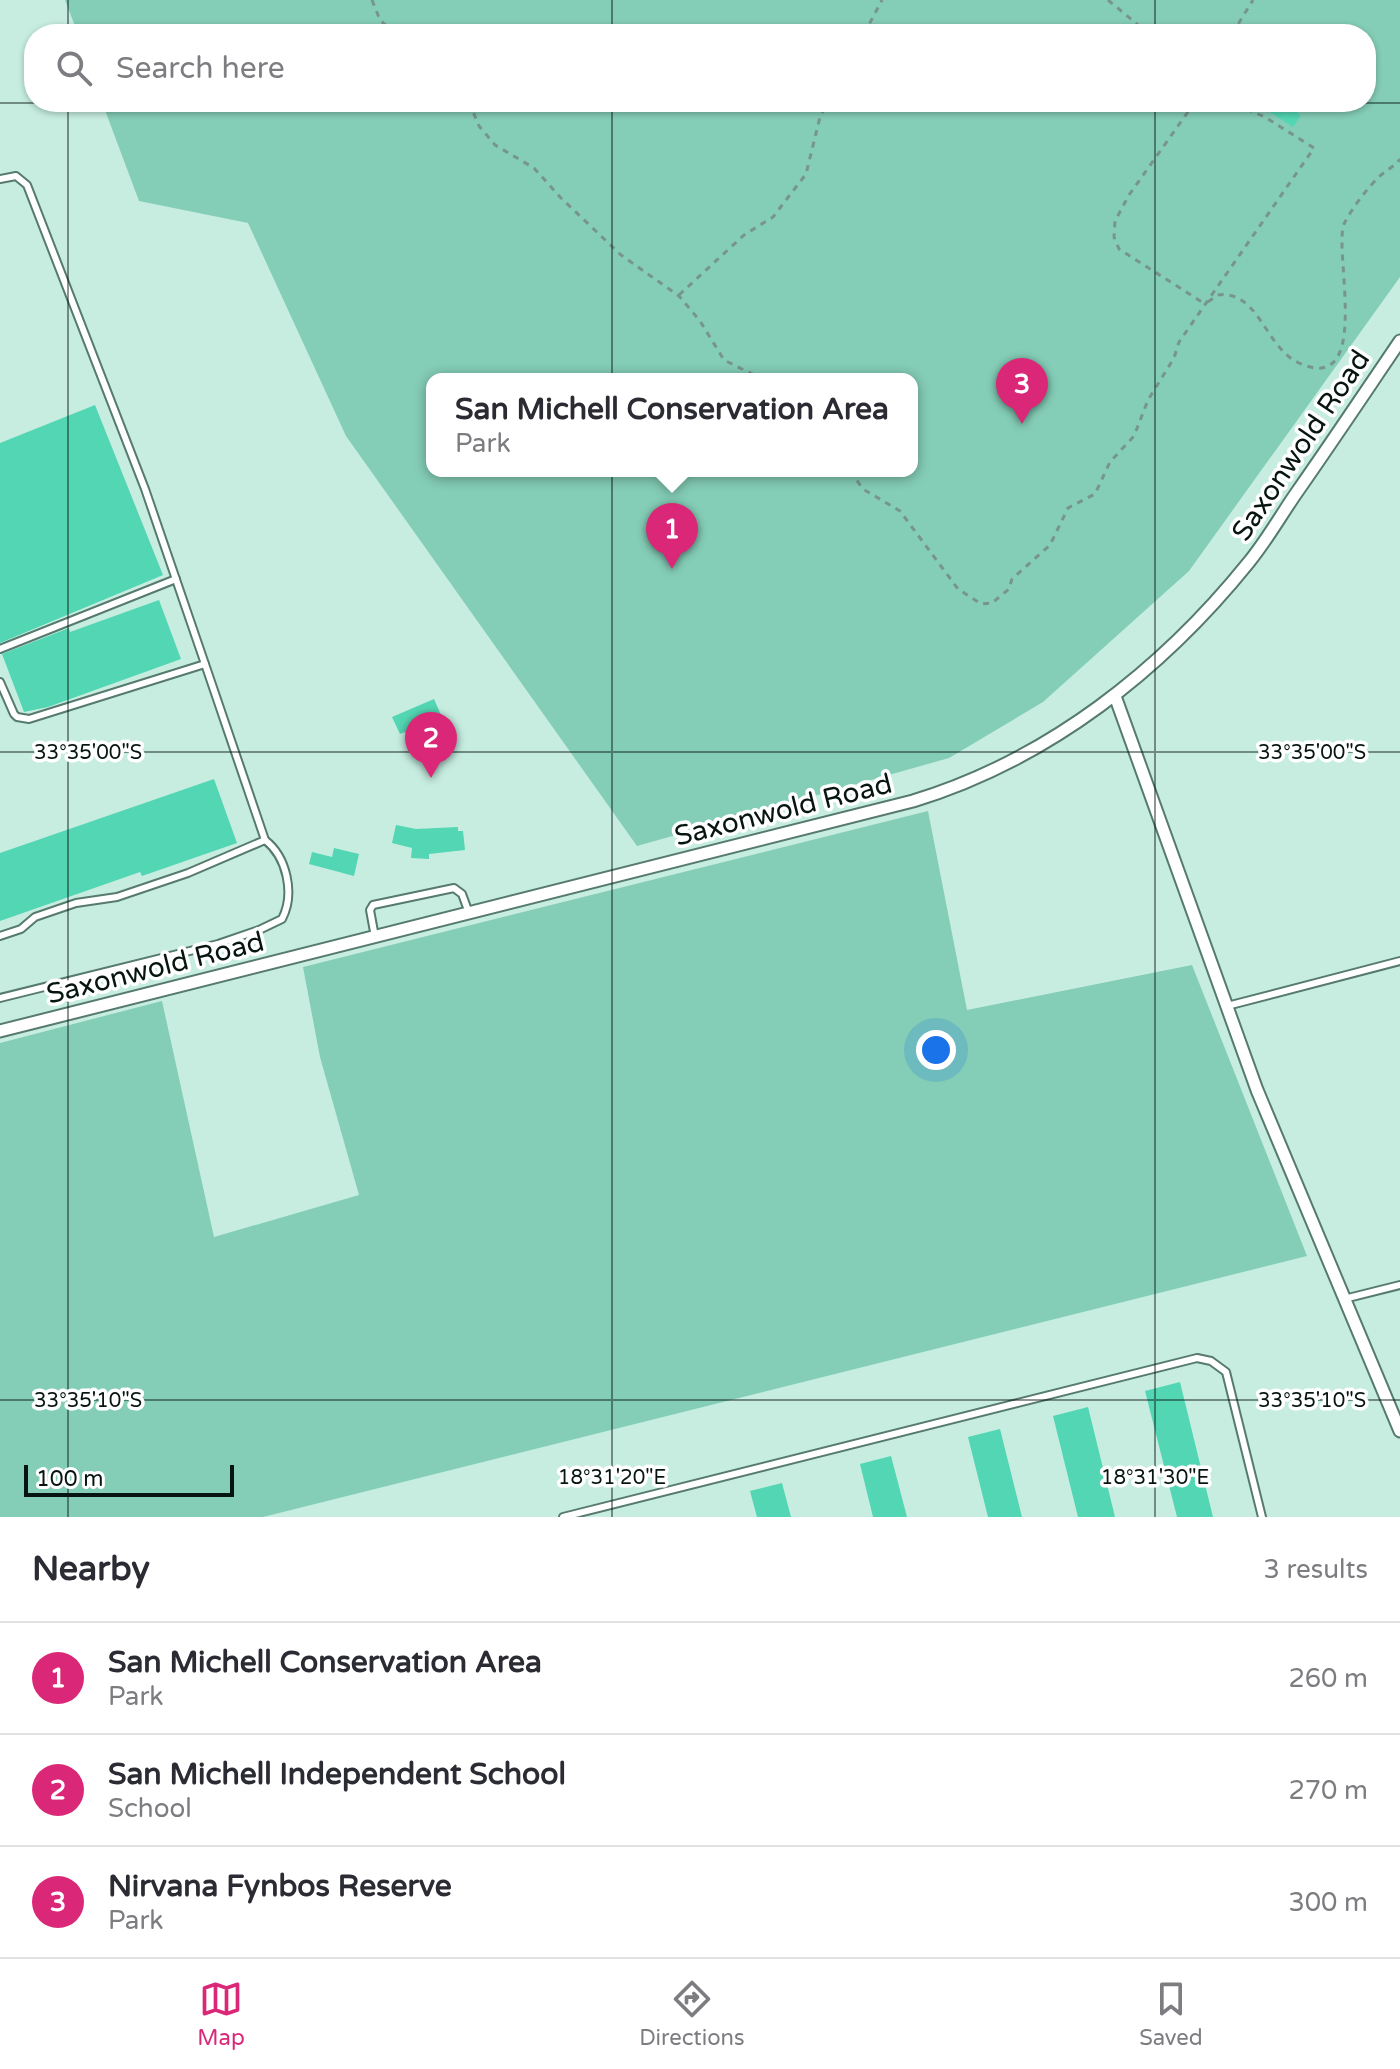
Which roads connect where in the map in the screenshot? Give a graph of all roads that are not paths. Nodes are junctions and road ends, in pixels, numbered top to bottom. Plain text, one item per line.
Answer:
1 (0, 179) edge
2 (1400, 341) edge
3 (176, 579) junction
4 (0, 649) edge
5 (205, 664) junction
6 (0, 682) edge
7 (1115, 696) junction
8 (265, 840) junction
9 (469, 913) junction
10 (0, 936) edge
11 (375, 937) junction
12 (1400, 961) edge
13 (0, 998) edge
14 (1227, 1006) junction
15 (0, 1031) edge
16 (1400, 1285) edge
17 (1344, 1299) junction
18 (1400, 1431) edge
19 (563, 1517) edge
20 (1262, 1517) edge

1 - 3 lane
2 - 7 street, Saxonwold Road
3 - 4 lane
3 - 5 lane
5 - 6 lane
5 - 8 lane
7 - 9 street, Saxonwold Road
7 - 14 street
8 - 10 lane
8 - 13 lane
9 - 11 street, Saxonwold Road
9 - 11 lane
11 - 15 street, Saxonwold Road
12 - 14 lane
14 - 17 street
16 - 17 lane
17 - 18 street
19 - 20 lane

